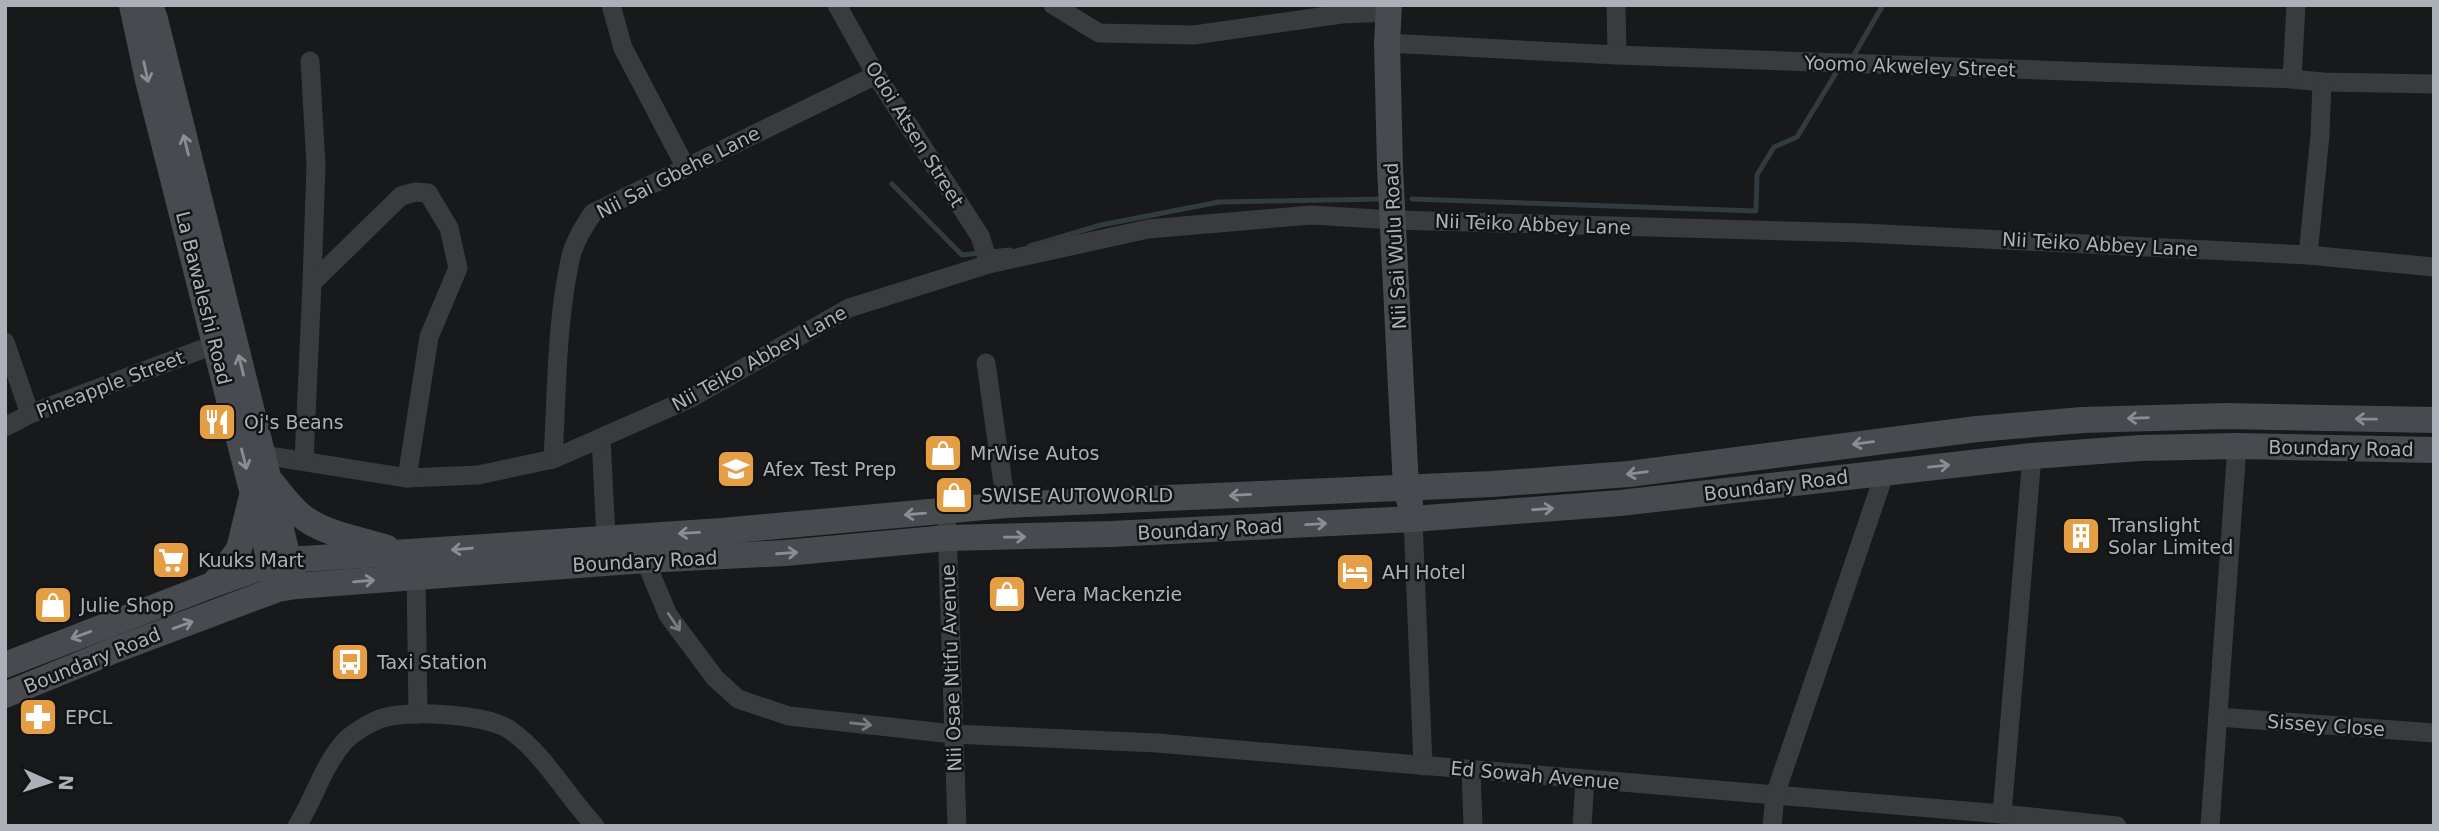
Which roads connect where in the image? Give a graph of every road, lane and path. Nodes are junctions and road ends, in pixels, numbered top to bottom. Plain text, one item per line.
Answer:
1 (132, 5) edge
2 (150, 5) edge
3 (611, 5) edge
4 (837, 5) edge
5 (1052, 5) edge
6 (1616, 5) edge
7 (2295, 5) edge
8 (1389, 9) edge
9 (1387, 43) junction
10 (1617, 55) junction
11 (310, 61) dead end
12 (876, 75) junction
13 (2292, 79) junction
14 (2322, 82) junction
15 (2434, 84) edge
16 (685, 166) junction
17 (1394, 220) junction
18 (2308, 255) junction
19 (988, 260) junction
20 (2434, 267) edge
21 (312, 283) junction
22 (5, 342) edge
23 (216, 344) junction
24 (986, 363) dead end
25 (30, 414) junction
26 (2434, 420) edge
27 (5, 427) edge
28 (601, 438) junction
29 (2236, 446) junction
30 (2434, 450) edge
31 (263, 456) junction
32 (2032, 456) junction
33 (553, 459) junction
34 (304, 461) junction
35 (1885, 472) junction
36 (407, 478) junction
37 (1406, 487) junction
38 (261, 488) junction
39 (1006, 505) junction
40 (948, 511) junction
41 (1413, 519) junction
42 (606, 538) junction
43 (947, 538) junction
44 (402, 553) junction
45 (645, 560) junction
46 (280, 562) junction
47 (416, 576) junction
48 (214, 584) junction
49 (287, 588) junction
50 (5, 664) edge
51 (5, 695) edge
52 (418, 714) junction
53 (2218, 717) junction
54 (2434, 733) edge
55 (953, 734) junction
56 (1423, 766) junction
57 (1471, 770) junction
58 (1584, 780) junction
59 (1775, 795) junction
60 (2002, 814) junction
61 (297, 826) edge
62 (596, 826) edge
63 (957, 826) edge
64 (1473, 826) edge
65 (1582, 826) edge
66 (1772, 826) edge
67 (2117, 826) edge
68 (2210, 826) edge

1 -> 23 main road, La Bawaleshi Road
31 -> 2 main road, La Bawaleshi Road
3 - 16 street
4 - 12 street, Odoi Atsen Street
5 - 8 street
6 - 10 street
7 - 13 street
8 - 9 main road, Nii Sai Wulu Road
9 - 10 street, Yoomo Akweley Street
9 - 17 main road, Nii Sai Wulu Road
10 - 13 street, Yoomo Akweley Street
11 - 21 street
12 - 16 street, Nii Sai Gbehe Lane
12 - 19 street, Odoi Atsen Street
13 - 14 street, Yoomo Akweley Street
14 - 15 street, Yoomo Akweley Street
14 - 18 street
16 - 33 street, Nii Sai Gbehe Lane
17 - 18 street, Nii Teiko Abbey Lane
17 - 19 street, Nii Teiko Abbey Lane
17 - 37 main road, Nii Sai Wulu Road
18 - 20 street, Nii Teiko Abbey Lane
19 - 28 street, Nii Teiko Abbey Lane
21 - 34 street
21 - 36 street
22 - 25 street
23 - 25 street, Pineapple Street
23 -> 38 main road, La Bawaleshi Road
24 - 39 street
25 - 27 street, Pineapple Street
26 -> 37 main road, Boundary Road
28 - 33 street, Nii Teiko Abbey Lane
28 - 42 street
29 - 30 main road, Boundary Road
29 - 32 main road, Boundary Road
29 - 53 street
31 - 34 street, Nii Teiko Abbey Lane
31 - 38 main road, La Bawaleshi Road
35 -> 32 main road, Boundary Road
32 - 60 street
33 - 36 street, Nii Teiko Abbey Lane
34 - 36 street, Nii Teiko Abbey Lane
41 -> 35 main road, Boundary Road
35 - 59 street
37 -> 39 main road, Boundary Road
37 - 41 main road, Nii Sai Wulu Road
38 - 44 main road
38 - 46 main road, La Bawaleshi Road
38 - 48 main road
39 - 40 main road, Boundary Road
40 -> 42 main road, Boundary Road
40 - 43 street, Nii Osae Ntifu Avenue
43 -> 41 main road, Boundary Road
41 - 56 street
42 -> 44 main road, Boundary Road
45 -> 43 main road, Boundary Road
43 - 55 street, Nii Osae Ntifu Avenue
44 - 46 main road, Boundary Road
45 - 47 main road, Boundary Road
45 -> 55 street, Ed Sowah Avenue
46 - 48 main road, Boundary Road
46 - 49 main road, La Bawaleshi Road
49 -> 47 main road, Boundary Road
47 - 52 street
48 -> 50 main road, Boundary Road
51 -> 49 main road, Boundary Road
52 - 61 street
52 - 62 street
53 - 54 street, Sissey Close
53 - 68 street
55 - 56 street, Ed Sowah Avenue
55 - 63 street, Nii Osae Ntifu Avenue
56 - 57 street, Ed Sowah Avenue
57 - 58 street, Ed Sowah Avenue
57 - 64 street
58 - 59 street, Ed Sowah Avenue
58 - 65 street
59 - 60 street, Ed Sowah Avenue
59 - 66 street
60 - 67 street, Ed Sowah Avenue

